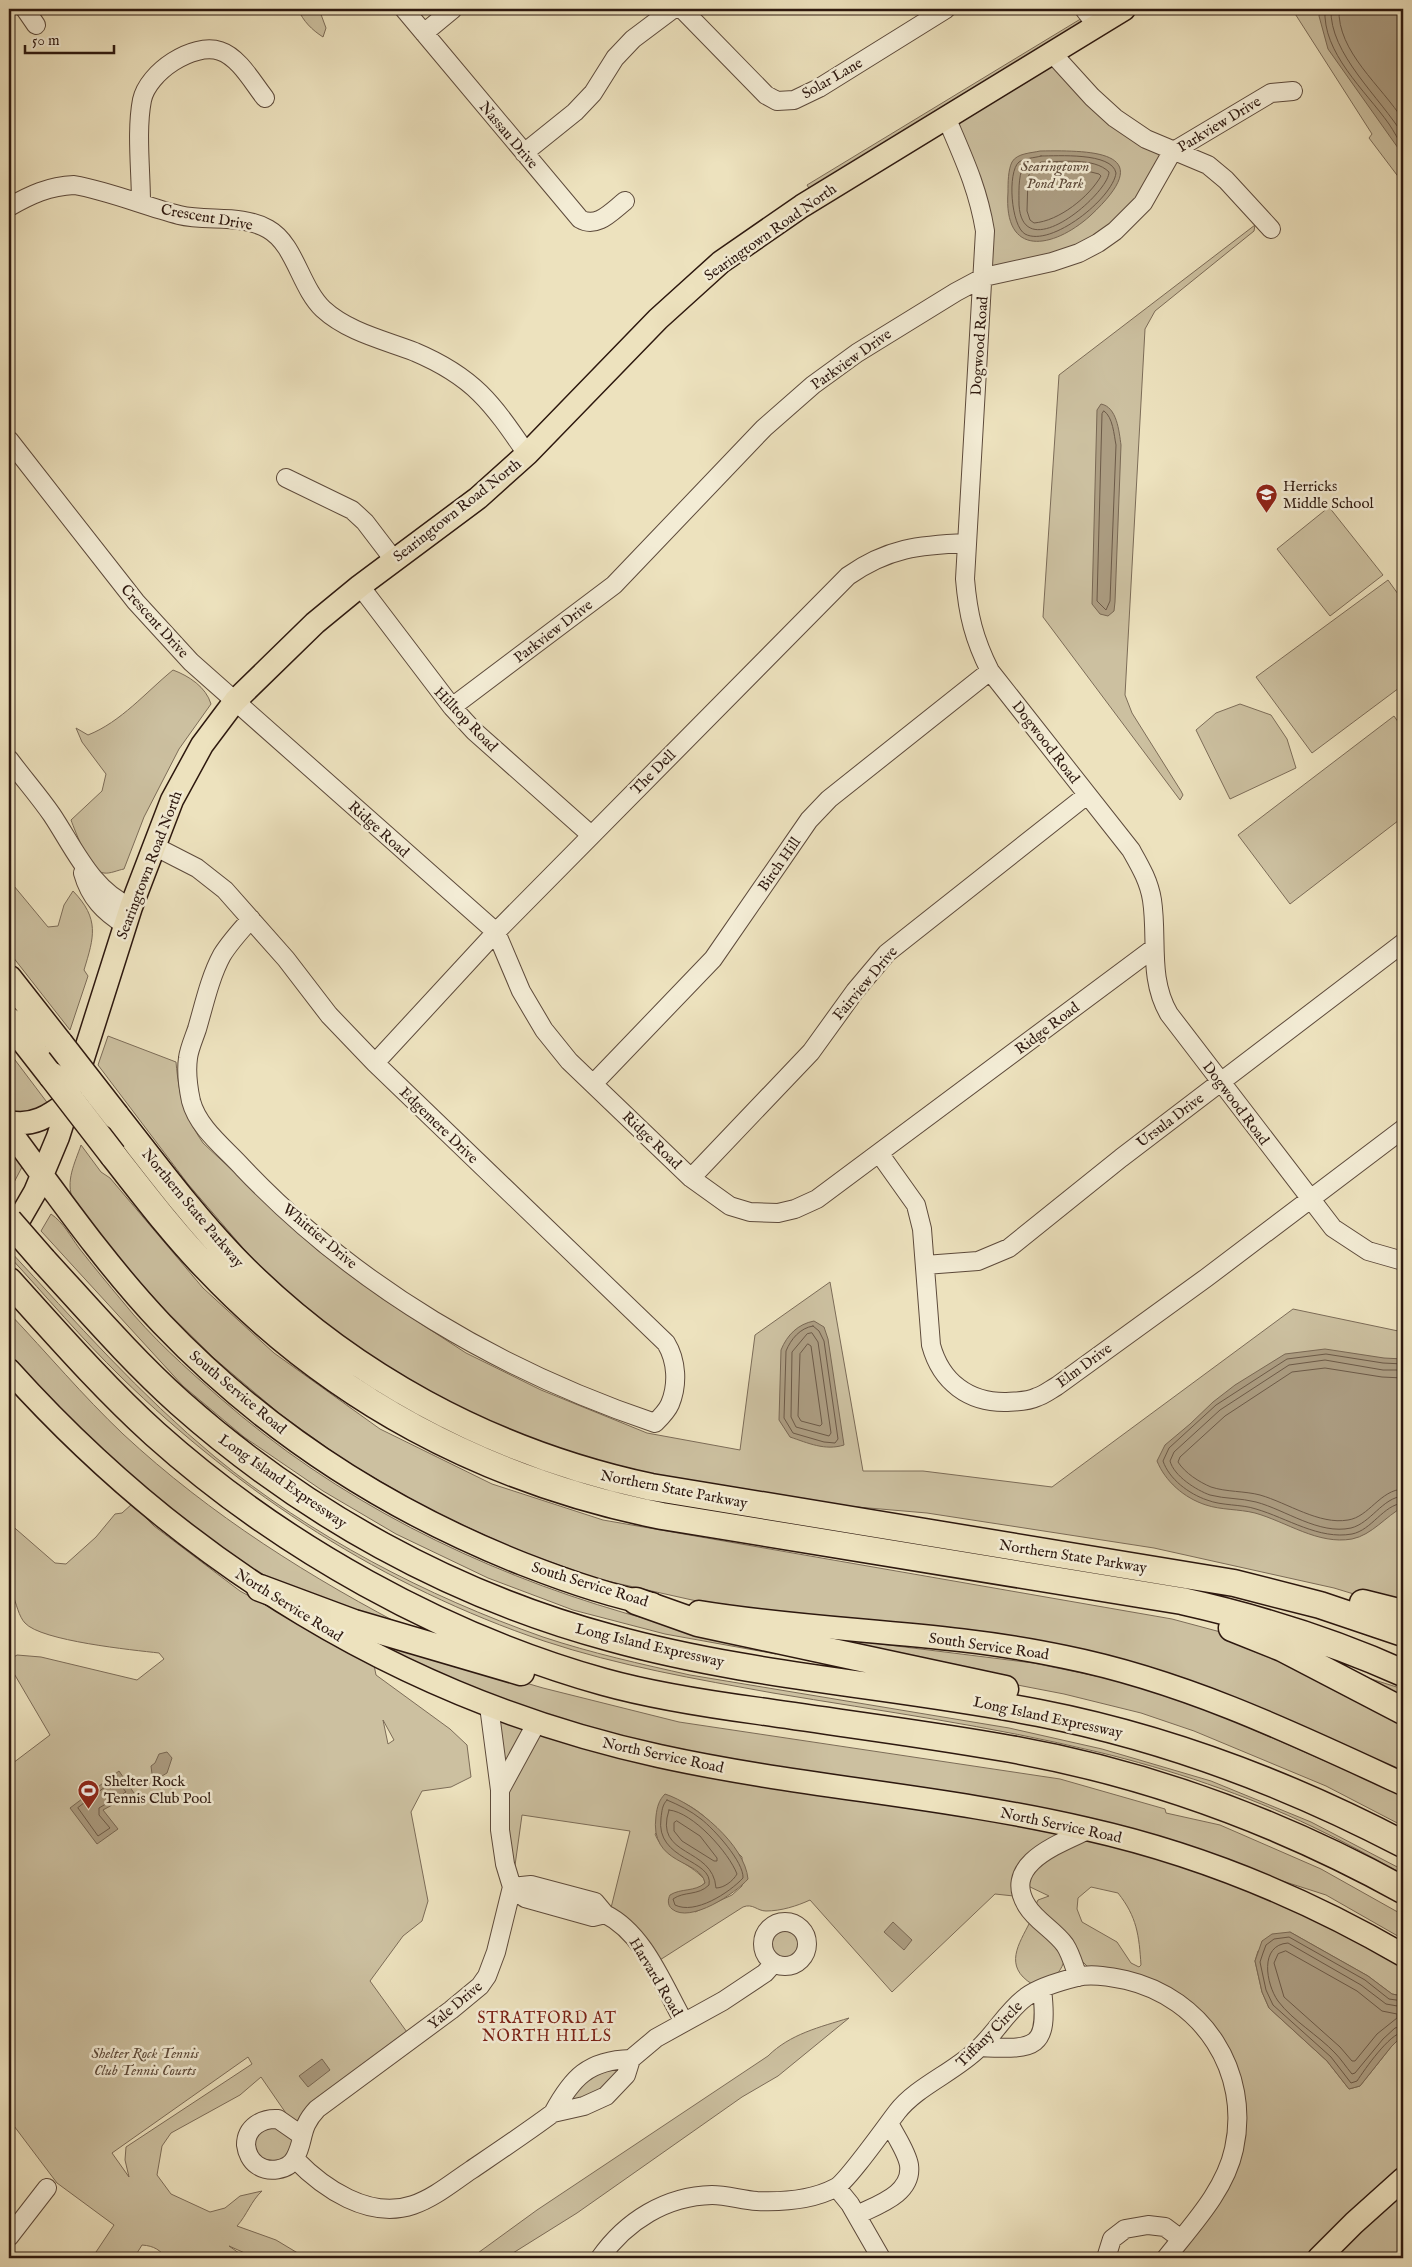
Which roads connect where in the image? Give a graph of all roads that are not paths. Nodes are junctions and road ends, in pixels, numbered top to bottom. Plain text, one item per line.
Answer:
1 (25, 9) edge
2 (404, 9) edge
3 (453, 9) edge
4 (673, 9) edge
5 (682, 9) edge
6 (946, 9) edge
7 (1124, 9) edge
8 (1090, 17) edge
9 (36, 26) dead end
10 (424, 33) junction
11 (1052, 53) junction
12 (1293, 91) dead end
13 (265, 98) dead end
14 (946, 116) junction
15 (1172, 152) junction
16 (524, 153) junction
17 (626, 201) dead end
18 (141, 203) junction
19 (9, 207) edge
20 (1271, 229) dead end
21 (984, 277) junction
22 (9, 440) edge
23 (528, 454) junction
24 (286, 478) dead end
25 (966, 543) junction
26 (394, 560) junction
27 (360, 586) junction
28 (990, 671) junction
29 (235, 701) junction
30 (452, 707) junction
31 (9, 759) edge
32 (1087, 795) junction
33 (590, 835) junction
34 (154, 846) junction
35 (128, 916) junction
36 (251, 919) junction
37 (496, 932) junction
38 (1403, 943) edge
39 (1154, 948) junction
40 (9, 979) edge
41 (9, 1021) edge
42 (375, 1064) junction
43 (1220, 1082) junction
44 (593, 1084) junction
45 (68, 1102) junction
46 (9, 1122) edge
47 (1403, 1129) edge
48 (9, 1130) edge
49 (879, 1153) junction
50 (42, 1175) junction
51 (691, 1178) junction
52 (1310, 1200) junction
53 (9, 1222) edge
54 (9, 1237) edge
55 (1403, 1261) edge
56 (926, 1265) junction
57 (16, 1289) edge
58 (9, 1370) edge
59 (655, 1423) joint
60 (1234, 1583) junction
61 (260, 1588) junction
62 (1116, 1589) junction
63 (636, 1601) junction
64 (1403, 1613) edge
65 (1403, 1633) edge
66 (1403, 1673) edge
67 (606, 1683) junction
68 (489, 1706) junction
69 (1403, 1711) edge
70 (537, 1722) junction
71 (1166, 1745) junction
72 (1403, 1784) edge
73 (500, 1790) junction
74 (1090, 1829) junction
75 (1403, 1844) edge
76 (512, 1888) junction
77 (1403, 1890) edge
78 (1403, 1955) edge
79 (774, 1963) dead end
80 (1078, 1977) junction
81 (1042, 1989) junction
82 (684, 2022) junction
83 (980, 2047) junction
84 (631, 2059) junction
85 (553, 2113) junction
86 (889, 2123) junction
87 (301, 2135) junction
88 (295, 2159) junction
89 (1403, 2179) edge
90 (46, 2188) dead end
91 (837, 2188) junction
92 (857, 2215) junction
93 (9, 2237) edge
94 (1181, 2239) junction
95 (600, 2258) edge
96 (881, 2258) edge
97 (1106, 2258) edge
98 (1166, 2258) edge
99 (1319, 2258) edge

1 - 9 street
2 - 10 street, Nassau Drive
3 - 10 street
4 - 16 street
5 - 6 street, Solar Lane
7 - 8 main road, Searingtown Road North
8 - 11 main road, Searingtown Road North
10 - 16 street, Nassau Drive
11 - 14 main road, Searingtown Road North
11 - 15 street
12 - 15 street, Parkview Drive
13 - 18 street
14 - 21 street, Dogwood Road
14 - 23 main road, Searingtown Road North
15 - 20 street
15 - 21 street, Parkview Drive
16 - 17 street, Nassau Drive
18 - 19 street, Crescent Drive
18 - 23 street, Crescent Drive
21 - 25 street, Dogwood Road
21 - 30 street, Parkview Drive
22 - 29 street, Crescent Drive
23 - 26 main road, Searingtown Road North
24 - 26 street
25 - 28 street, Dogwood Road
25 - 33 street, The Dell
26 - 27 main road, Searingtown Road North
27 - 29 main road, Searingtown Road North
27 - 30 street, Hilltop Road
28 - 32 street, Dogwood Road
28 - 44 street, Birch Hill
29 - 34 main road, Searingtown Road North
29 - 37 street, Ridge Road
30 - 33 street, Hilltop Road
31 - 35 street
32 - 39 street, Dogwood Road
32 - 51 street, Fairview Drive
33 - 37 street, The Dell
34 - 35 main road, Searingtown Road North
34 - 36 street, Edgemere Drive
35 - 45 main road, Searingtown Road North
36 - 42 street, Edgemere Drive
36 - 59 street, Whittier Drive
37 - 42 street, The Dell
37 - 44 street, Ridge Road
38 - 43 street, Ursula Drive
39 - 43 street, Dogwood Road
39 - 49 street, Ridge Road
40 - 60 highway, Northern State Parkway, bridge
41 - 62 highway, Northern State Parkway, bridge
42 - 59 street, Edgemere Drive
43 - 52 street, Dogwood Road
43 - 56 street, Ursula Drive
44 - 51 street, Ridge Road
45 - 46 main road
45 - 50 main road, Searingtown Road North
47 - 52 street, Elm Drive
48 - 50 main road, South Service Road
49 - 51 street, Ridge Road
49 - 56 street, Elm Drive
50 - 54 main road, Searingtown Road North
50 - 63 main road, South Service Road
52 - 55 street, Dogwood Road
52 - 56 street, Elm Drive
53 - 71 highway, Long Island Expressway, bridge
57 - 67 highway
58 - 61 main road, North Service Road
60 - 64 highway
60 - 65 highway, Northern State Parkway
61 - 67 highway
61 - 68 main road, North Service Road
62 - 66 highway, Northern State Parkway
62 - 69 highway
63 - 71 highway
63 - 72 main road, South Service Road
67 - 77 highway
68 - 70 main road, North Service Road
68 - 73 street
70 - 73 street
70 - 74 main road, North Service Road
71 - 75 highway, Long Island Expressway
73 - 76 street
74 - 78 main road, North Service Road
74 - 80 street
76 - 82 street, Harvard Road
76 - 87 street, Yale Drive
79 - 82 street
80 - 81 street, Tiffany Circle
80 - 94 street, Tiffany Circle
81 - 83 street, Tiffany Circle
81 - 83 street
82 - 84 street
83 - 86 street, Tiffany Circle
84 - 85 street
84 - 85 street
85 - 88 street
86 - 91 street, Tiffany Circle
86 - 92 street
87 - 88 street, Yale Drive
87 - 88 street
89 - 99 main road
90 - 93 street
91 - 92 street
91 - 95 street
92 - 96 street
94 - 97 street
94 - 98 street, Tiffany Circle

